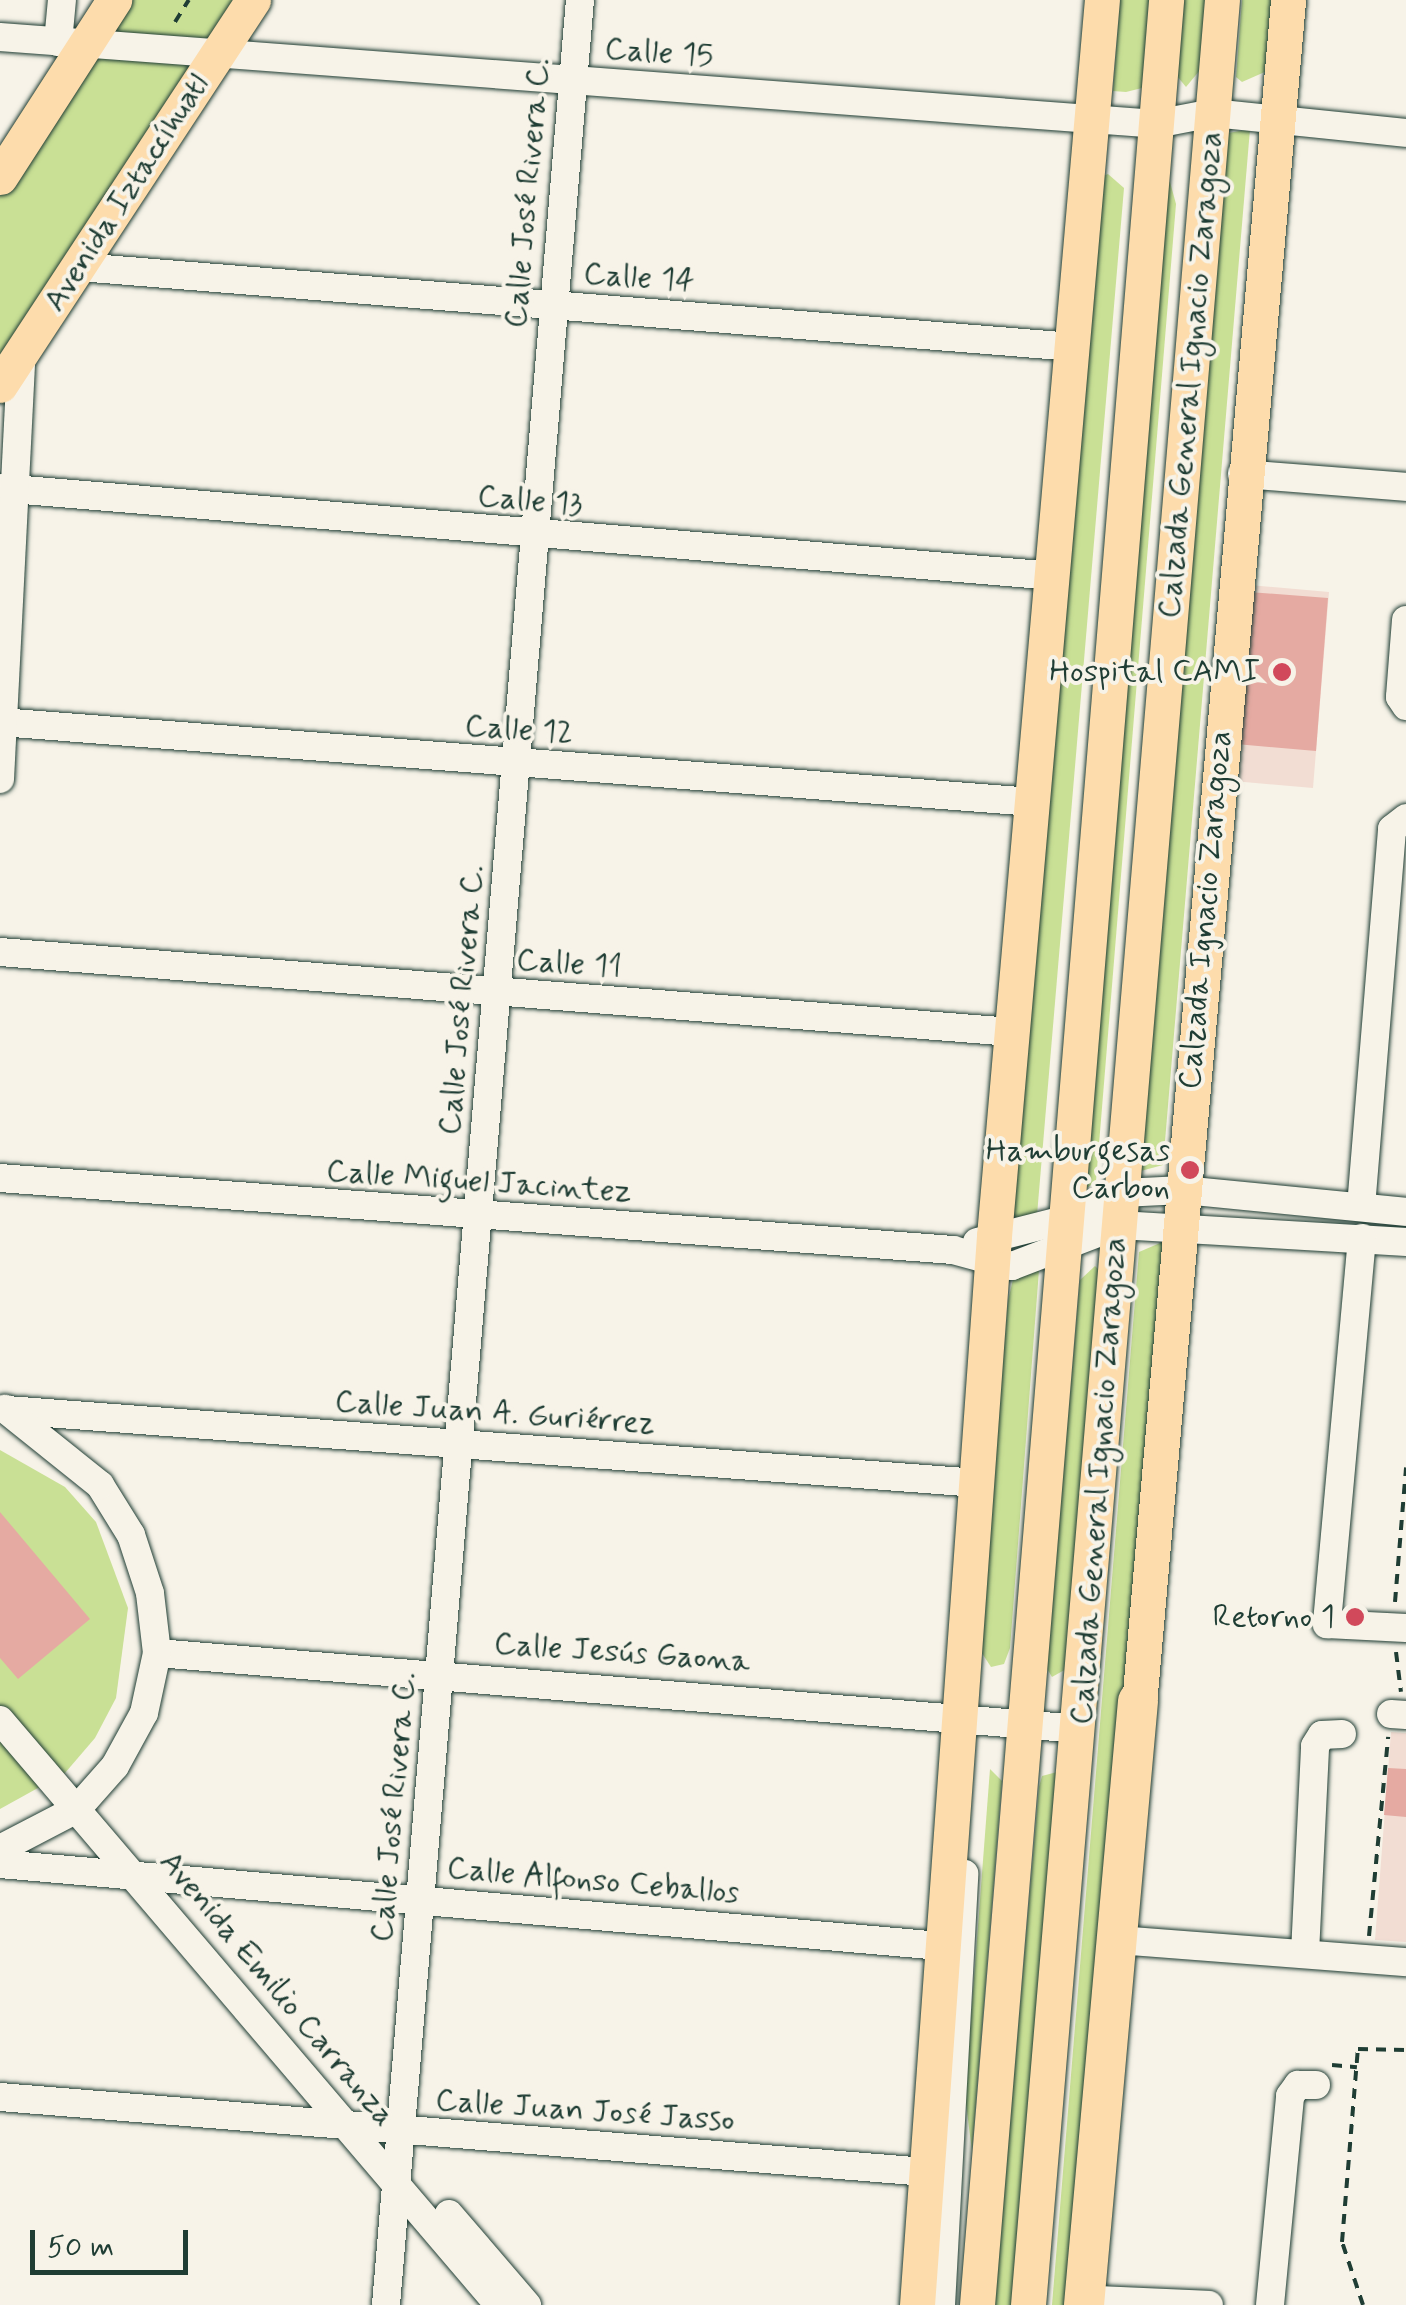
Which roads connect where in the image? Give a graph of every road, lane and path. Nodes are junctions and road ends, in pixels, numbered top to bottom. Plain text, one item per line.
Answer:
1 (62, 0) edge
2 (114, 0) edge
3 (189, 0) edge
4 (253, 0) edge
5 (580, 0) edge
6 (1102, 0) edge
7 (1166, 0) edge
8 (1222, 0) edge
9 (1288, 0) edge
10 (175, 22) dead end
11 (0, 37) edge
12 (71, 43) junction
13 (219, 53) junction
14 (572, 82) junction
15 (1213, 113) junction
16 (1094, 118) junction
17 (1278, 120) junction
18 (1156, 124) junction
19 (1406, 134) edge
20 (0, 178) edge
21 (79, 266) junction
22 (554, 306) junction
23 (1074, 347) junction
24 (22, 351) junction
25 (0, 384) edge
26 (1242, 474) junction
27 (1406, 487) edge
28 (10, 489) edge
29 (536, 537) junction
30 (1054, 576) junction
31 (1406, 620) edge
32 (1406, 706) edge
33 (2, 722) edge
34 (518, 766) junction
35 (0, 779) edge
36 (1033, 802) junction
37 (1406, 818) edge
38 (0, 952) edge
39 (497, 994) junction
40 (1014, 1032) junction
41 (0, 1178) edge
42 (1182, 1207) junction
43 (1361, 1207) junction
44 (1121, 1209) junction
45 (1406, 1212) edge
46 (478, 1218) junction
47 (1062, 1236) junction
48 (1362, 1238) junction
49 (1406, 1242) edge
50 (993, 1250) junction
51 (3, 1409) edge
52 (460, 1446) junction
53 (1406, 1468) edge
54 (978, 1483) junction
55 (1400, 1628) edge
56 (158, 1653) junction
57 (439, 1674) junction
58 (1138, 1701) junction
59 (962, 1713) junction
60 (1399, 1714) edge
61 (0, 1720) edge
62 (1024, 1722) junction
63 (1080, 1729) junction
64 (1342, 1734) dead end
65 (77, 1810) junction
66 (0, 1849) edge
67 (0, 1864) edge
68 (139, 1877) junction
69 (422, 1901) junction
70 (1132, 1941) junction
71 (941, 1946) junction
72 (1305, 1953) junction
73 (1366, 1958) junction
74 (1406, 1962) edge
75 (1406, 2050) edge
76 (944, 2074) junction
77 (1316, 2085) dead end
78 (0, 2097) edge
79 (348, 2127) junction
80 (400, 2132) junction
81 (926, 2172) junction
82 (396, 2186) junction
83 (449, 2214) dead end
84 (1092, 2299) edge
85 (386, 2305) edge
86 (499, 2305) edge
87 (526, 2305) edge
88 (917, 2305) edge
89 (941, 2305) edge
90 (977, 2305) edge
91 (1028, 2305) edge
92 (1209, 2305) edge
93 (1270, 2305) edge
94 (1363, 2305) edge

1 - 12 street
2 - 12 main road
3 - 10 path
4 - 13 main road, Avenida Iztaccíhuatl
5 - 14 street, Calle José Rivera C.
6 - 16 main road
7 - 18 main road, Calzada General Ignacio Zaragoza
8 - 15 main road, Calzada General Ignacio Zaragoza
9 - 17 main road, Calzada Ignacio Zaragoza
11 - 12 street, Calle 15
12 - 13 street, Calle 15
12 - 20 main road
13 - 14 street, Calle 15
13 - 21 main road, Avenida Iztaccíhuatl
14 - 16 street, Calle 15
14 - 22 street, Calle José Rivera C.
15 - 17 street, Calle 15
15 - 18 street, Calle 15
15 - 44 main road, Calzada General Ignacio Zaragoza
16 - 18 street, Calle 15
16 - 23 main road
17 - 19 street, Calle 15
17 - 26 main road, Calzada Ignacio Zaragoza
18 - 47 main road, Calzada General Ignacio Zaragoza
21 - 22 street, Calle 14
21 - 24 main road, Avenida Iztaccíhuatl
22 - 23 street, Calle 14
22 - 29 street, Calle José Rivera C.
23 - 30 main road
24 - 25 main road, Avenida Iztaccíhuatl
24 - 28 street
26 - 27 street
26 - 42 main road, Calzada Ignacio Zaragoza
28 - 29 street, Calle 13
28 - 33 street
29 - 30 street, Calle 13
29 - 34 street, Calle José Rivera C.
30 - 36 main road
31 - 32 street
33 - 34 street, Calle 12
33 - 35 street
34 - 36 street, Calle 12
34 - 39 street, Calle José Rivera C.
36 - 40 main road
37 - 43 street
38 - 39 street, Calle 11
39 - 40 street, Calle 11
39 - 46 street, Calle José Rivera C.
40 - 50 main road
41 - 46 street, Calle Miguel Jacintez
42 - 43 street
42 - 44 street
42 - 48 street
42 - 58 main road, Calzada Ignacio Zaragoza
43 - 45 street
44 - 47 street, Calle Miguel Jacintez
44 - 63 main road, Calzada General Ignacio Zaragoza
46 - 50 street, Calle Miguel Jacintez
46 - 52 street, Calle José Rivera C.
47 - 50 street, Calle Miguel Jacintez
47 - 62 main road, Calzada General Ignacio Zaragoza
48 - 49 street
48 - 55 street
50 - 54 main road
51 - 52 street, Calle Juan A. Guriérrez
51 - 56 street
52 - 54 street, Calle Juan A. Guriérrez
52 - 57 street, Calle José Rivera C.
53 - 55 path
54 - 59 main road
55 - 60 path
56 - 57 street, Calle Jesús Gaona
56 - 65 street
57 - 59 street, Calle Jesús Gaona
57 - 69 street, Calle José Rivera C.
58 - 70 main road, Calzada General Ignacio Zaragoza
58 - 84 highway
59 - 62 street, Calle Jesús Gaona
59 - 71 main road
59 - 76 street
60 - 73 path
61 - 65 street, Avenida Emilio Carranza
62 - 63 street, Calle Jesús Gaona
62 - 90 main road, Calzada General Ignacio Zaragoza
63 - 91 main road, Calzada General Ignacio Zaragoza
64 - 72 street
65 - 66 street
65 - 68 street, Avenida Emilio Carranza
67 - 68 street, Calle Alfonso Ceballos
68 - 69 street, Calle Alfonso Ceballos
68 - 79 street, Avenida Emilio Carranza
69 - 71 street, Calle Alfonso Ceballos
69 - 80 street, Calle José Rivera C.
70 - 72 street
70 - 84 main road, Calzada General Ignacio Zaragoza
71 - 76 main road
72 - 73 street
73 - 74 street
75 - 94 path
76 - 81 main road
76 - 89 street
77 - 93 street
78 - 79 street, Calle Juan José Jasso
79 - 80 street, Calle Juan José Jasso
79 - 82 street, Avenida Emilio Carranza
80 - 81 street, Calle Juan José Jasso
80 - 82 street, Calle José Rivera C.
81 - 88 main road
82 - 85 street, Calle José Rivera C.
82 - 86 street, Avenida Emilio Carranza
83 - 87 street
84 - 92 street

